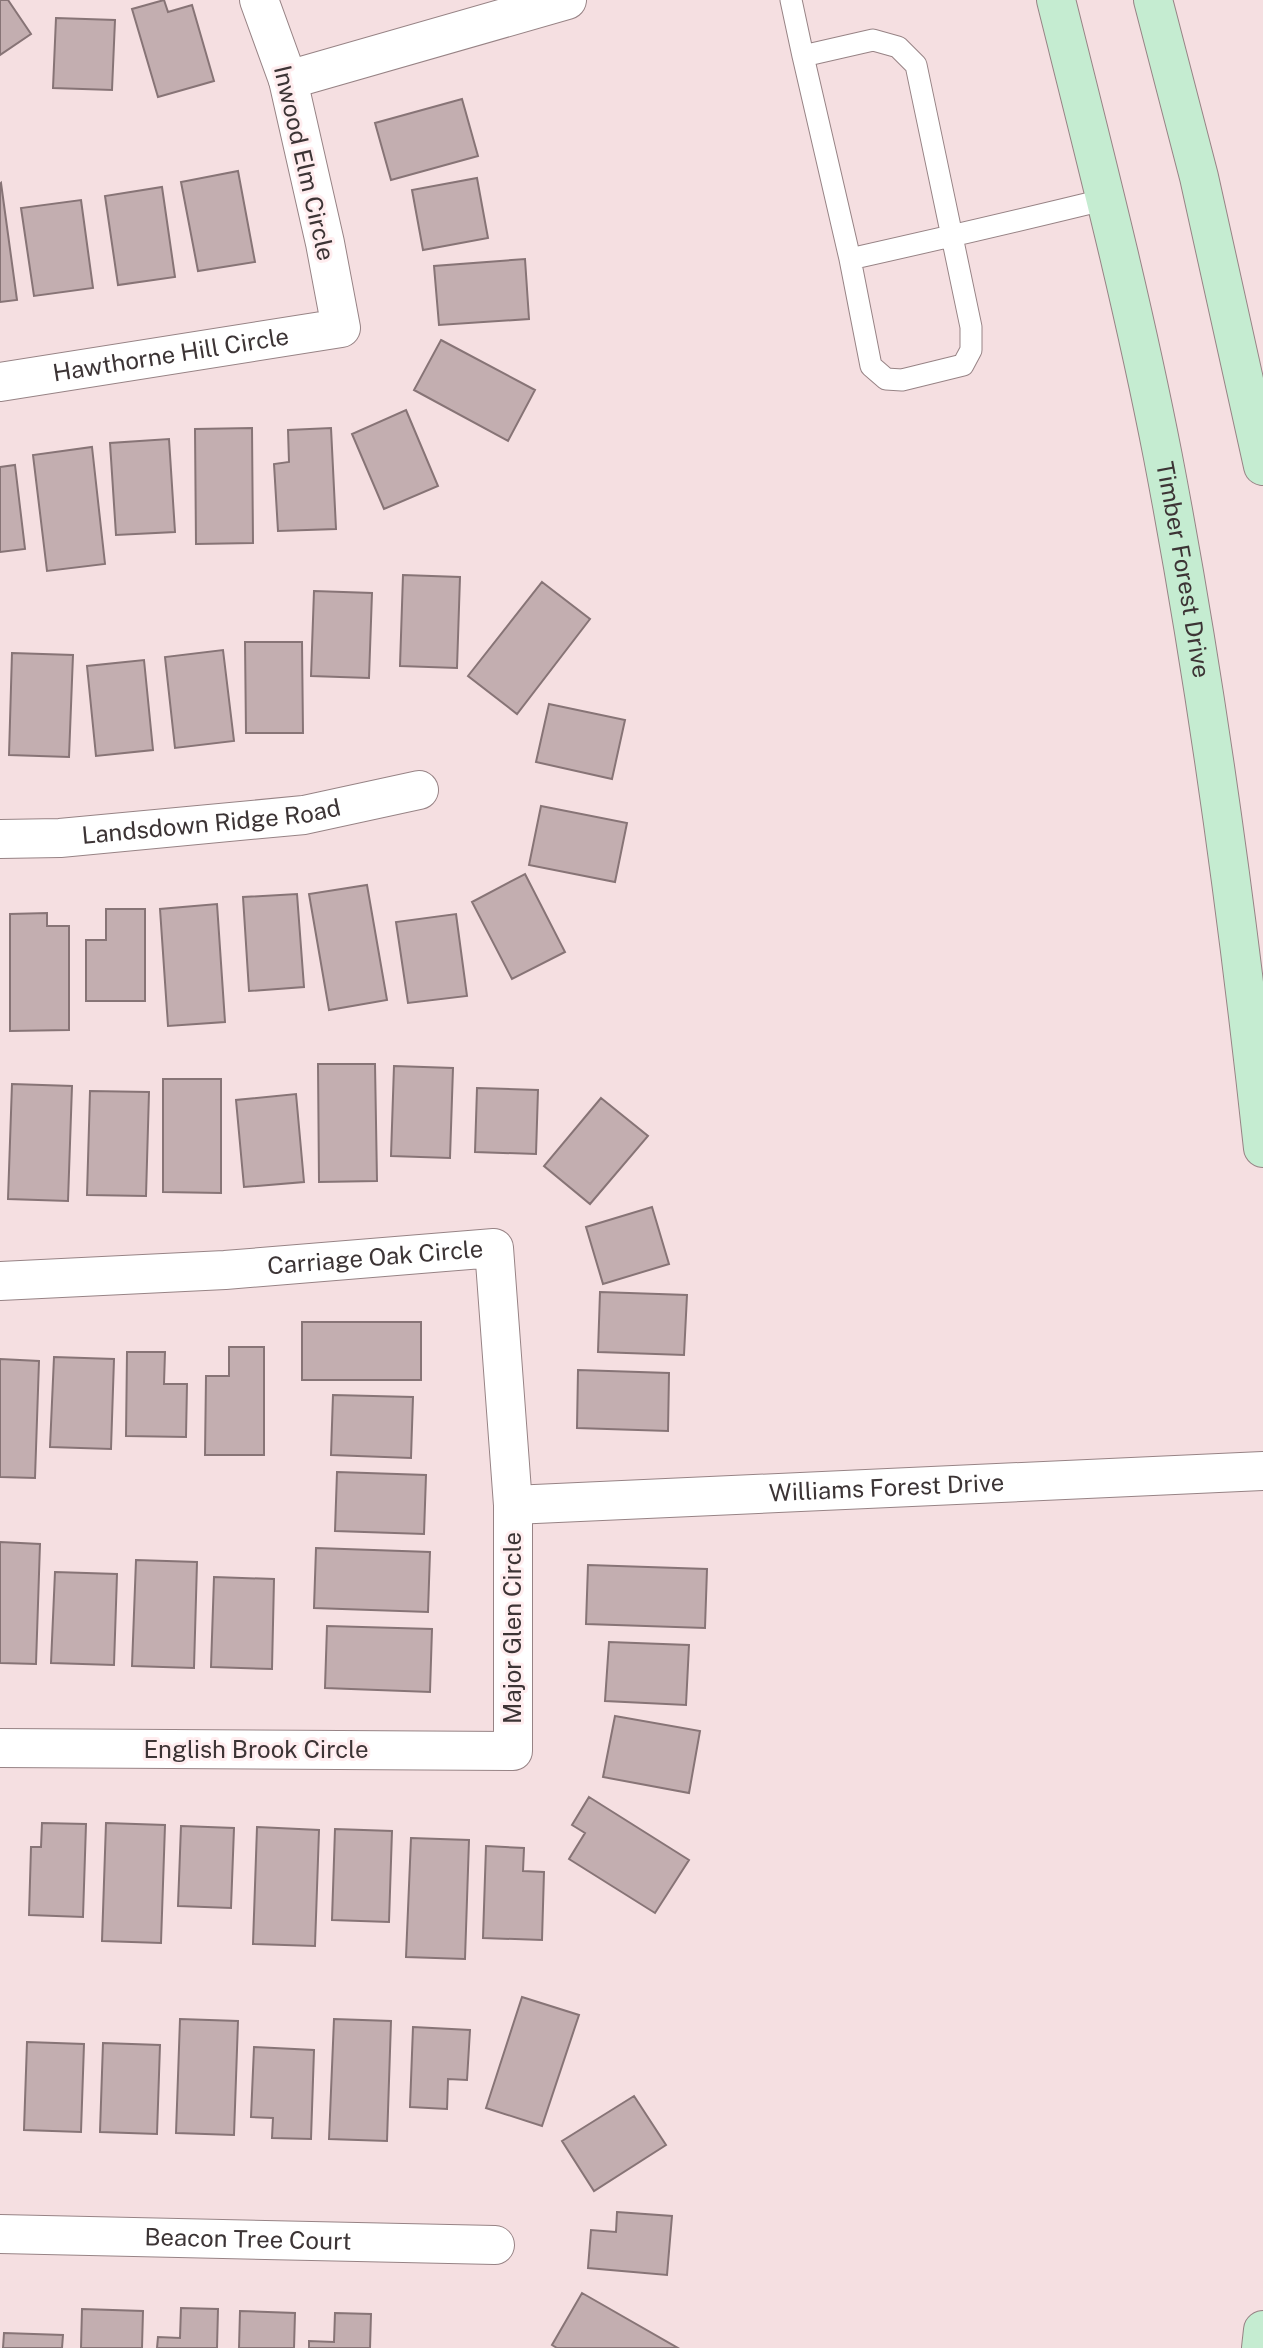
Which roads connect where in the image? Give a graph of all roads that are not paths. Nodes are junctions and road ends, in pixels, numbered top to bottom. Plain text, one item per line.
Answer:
1 (259, 0) edge
2 (567, 0) edge
3 (791, 0) edge
4 (1056, 0) edge
5 (1153, 0) edge
6 (803, 56) junction
7 (288, 80) junction
8 (1107, 199) junction
9 (954, 235) junction
10 (850, 259) junction
11 (341, 328) joint
12 (0, 382) edge
13 (1263, 467) edge
14 (419, 790) dead end
15 (0, 839) edge
16 (1263, 1148) edge
17 (0, 1281) edge
18 (1263, 1471) edge
19 (513, 1505) junction
20 (0, 1748) edge
21 (513, 1751) joint
22 (0, 2234) edge
23 (495, 2245) dead end
24 (1263, 2330) edge
25 (1261, 2348) edge

1 - 7 street, Inwood Elm Circle
2 - 7 street
3 - 6 lane
4 - 8 main road, Timber Forest Drive
5 - 13 main road
6 - 9 lane
6 - 10 lane
7 - 11 street, Inwood Elm Circle
8 - 9 lane
8 - 16 main road, Timber Forest Drive
9 - 10 lane
9 - 10 lane
11 - 12 street, Hawthorne Hill Circle
14 - 15 street, Landsdown Ridge Road
17 - 19 street, Carriage Oak Circle
18 - 19 street, Williams Forest Drive
19 - 21 street, Major Glen Circle
20 - 21 street, English Brook Circle
22 - 23 street, Beacon Tree Court
24 - 25 main road

